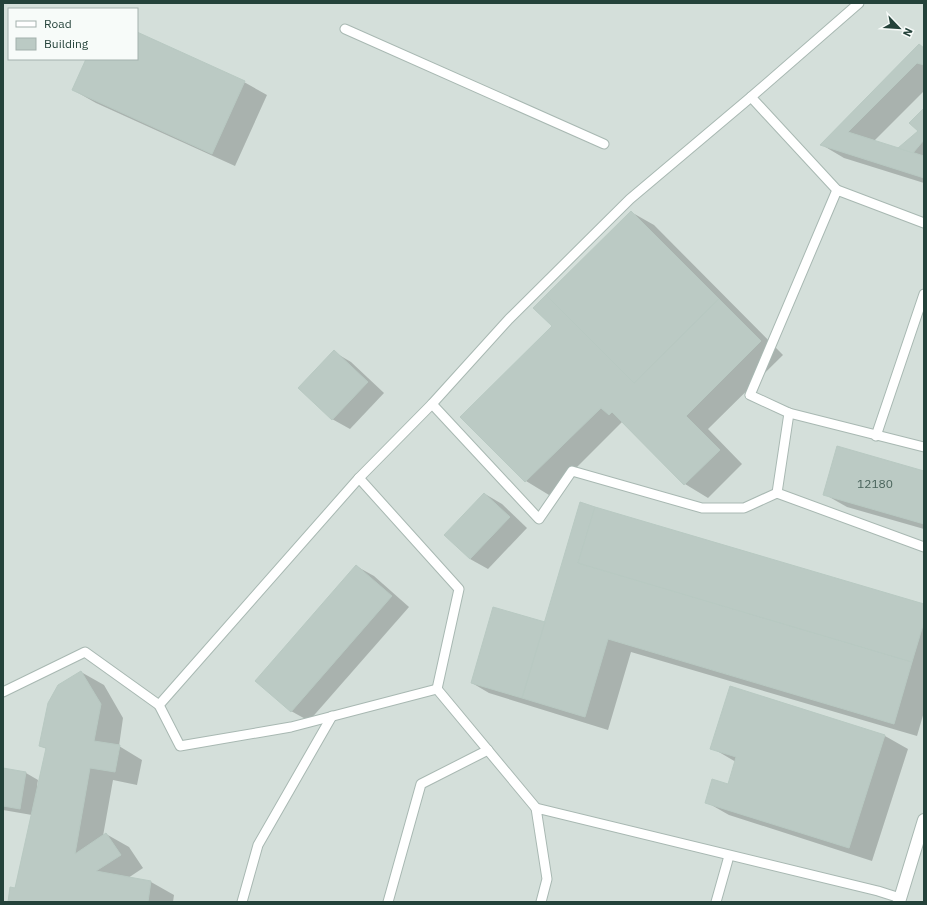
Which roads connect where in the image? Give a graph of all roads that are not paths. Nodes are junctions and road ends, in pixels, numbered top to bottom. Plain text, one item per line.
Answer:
1 (859, 3) edge
2 (346, 29) dead end
3 (751, 97) junction
4 (604, 144) dead end
5 (838, 190) junction
6 (924, 224) edge
7 (924, 294) edge
8 (432, 404) junction
9 (789, 413) junction
10 (876, 436) junction
11 (924, 447) edge
12 (359, 478) junction
13 (777, 493) junction
14 (924, 548) edge
15 (437, 689) junction
16 (3, 692) edge
17 (160, 705) junction
18 (332, 716) junction
19 (488, 750) junction
20 (536, 808) junction
21 (924, 820) edge
22 (729, 856) junction
23 (900, 900) edge
24 (242, 902) edge
25 (388, 902) edge
26 (541, 902) edge
27 (716, 902) edge

1 - 3 lane
2 - 4 lane
3 - 5 lane
3 - 8 lane
5 - 6 lane
5 - 9 lane
7 - 10 lane
8 - 12 lane
8 - 13 lane
9 - 10 lane
9 - 13 lane
10 - 11 lane
12 - 15 lane
12 - 17 lane
13 - 14 lane
15 - 18 lane
15 - 19 lane
16 - 17 lane
17 - 18 lane
18 - 24 lane
19 - 20 lane
19 - 25 lane
20 - 22 lane
20 - 26 lane
21 - 23 street
22 - 23 lane
22 - 27 lane

